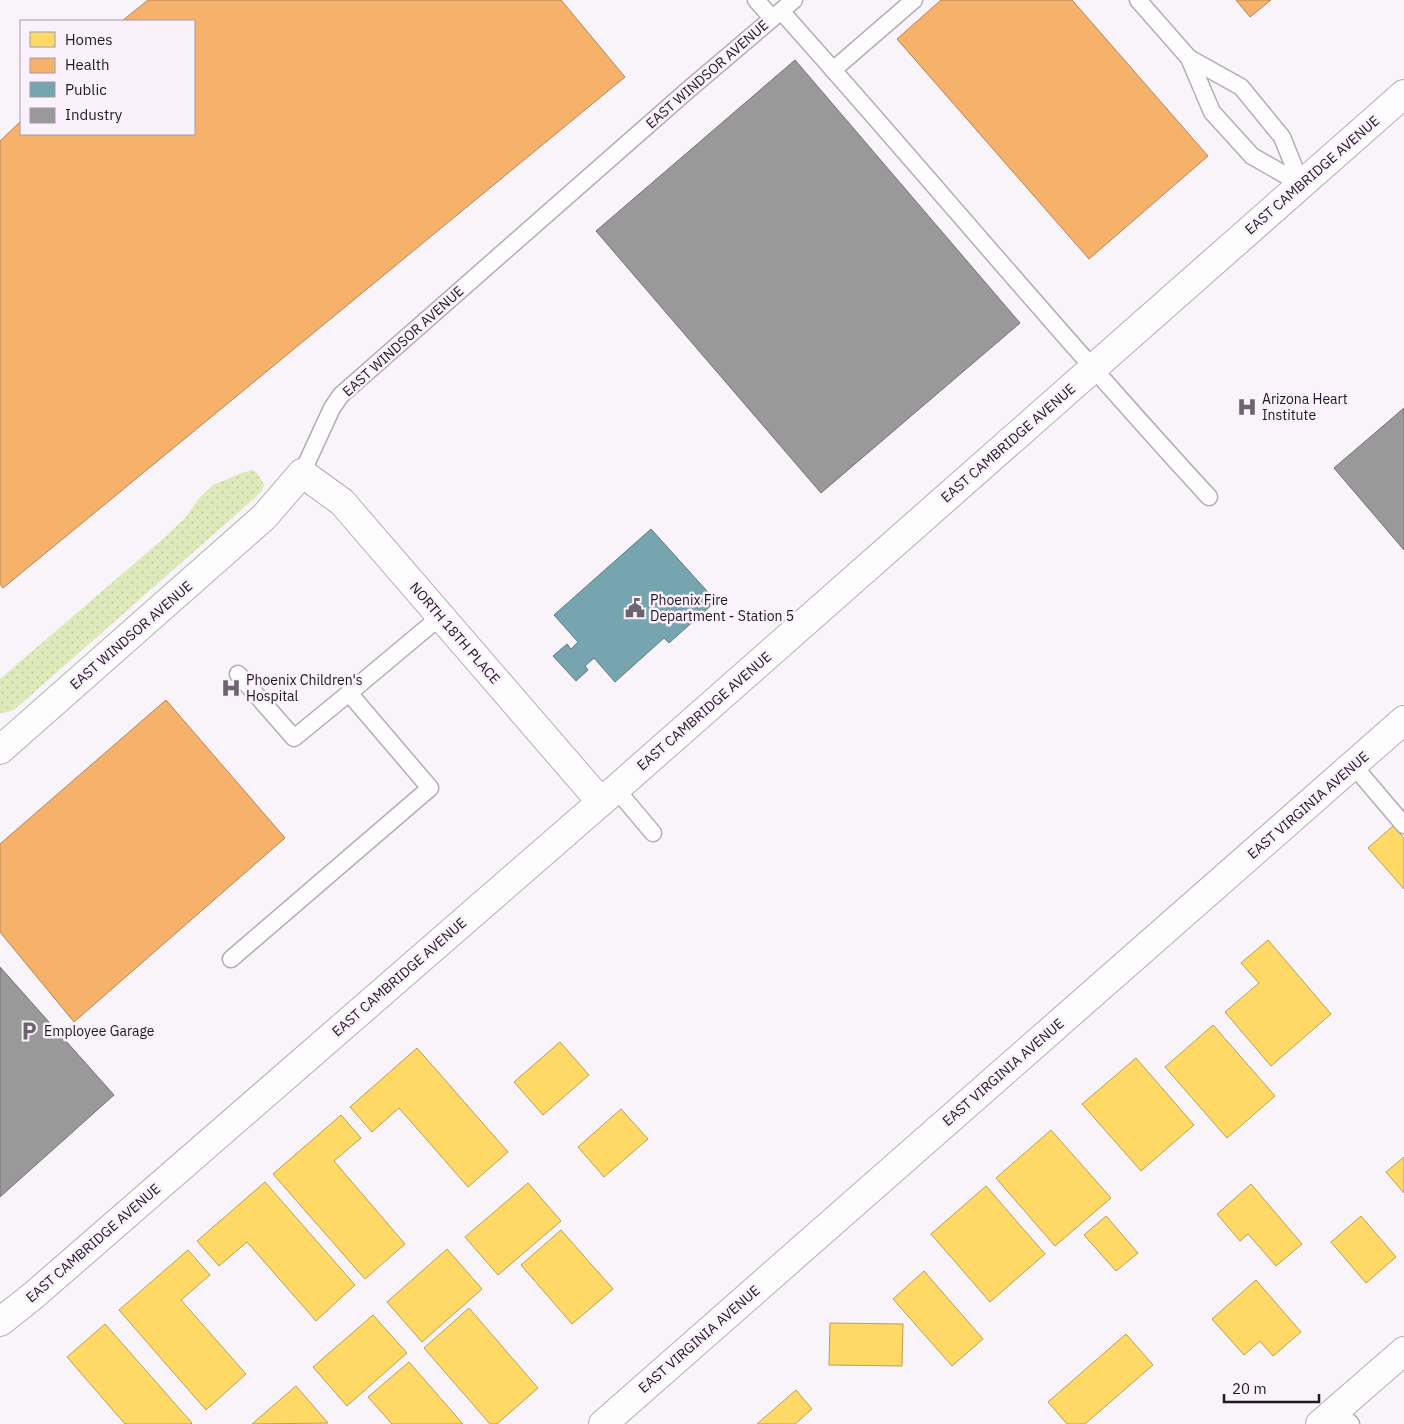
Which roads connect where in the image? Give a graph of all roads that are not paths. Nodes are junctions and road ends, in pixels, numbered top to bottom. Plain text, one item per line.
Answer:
1 (756, 0) edge
2 (794, 0) edge
3 (914, 0) edge
4 (1138, 0) edge
5 (777, 15) junction
6 (1189, 58) junction
7 (833, 70) junction
8 (1401, 103) edge
9 (1301, 184) junction
10 (1093, 369) junction
11 (302, 473) junction
12 (1209, 497) dead end
13 (441, 616) junction
14 (238, 674) dead end
15 (349, 693) junction
16 (1404, 720) edge
17 (0, 749) edge
18 (1353, 765) junction
19 (608, 795) junction
20 (1404, 825) edge
21 (653, 833) dead end
22 (231, 959) dead end
23 (0, 1322) edge
24 (1404, 1351) edge
25 (1336, 1419) edge
26 (602, 1424) edge

1 - 5 lane
2 - 5 lane, EAST WINDSOR AVENUE
3 - 7 lane
4 - 6 lane
5 - 7 lane
5 - 11 lane, EAST WINDSOR AVENUE
6 - 9 lane
6 - 9 lane
7 - 10 lane
8 - 9 street, EAST CAMBRIDGE AVENUE
9 - 10 street, EAST CAMBRIDGE AVENUE
10 - 12 lane
10 - 19 street, EAST CAMBRIDGE AVENUE
11 - 13 street, NORTH 18TH PLACE
11 - 17 street, EAST WINDSOR AVENUE
13 - 15 lane
13 - 19 street, NORTH 18TH PLACE
14 - 15 lane
15 - 22 lane
16 - 18 street, EAST VIRGINIA AVENUE
18 - 20 lane
18 - 26 street, EAST VIRGINIA AVENUE
19 - 21 lane
19 - 23 street, EAST CAMBRIDGE AVENUE
24 - 25 street

